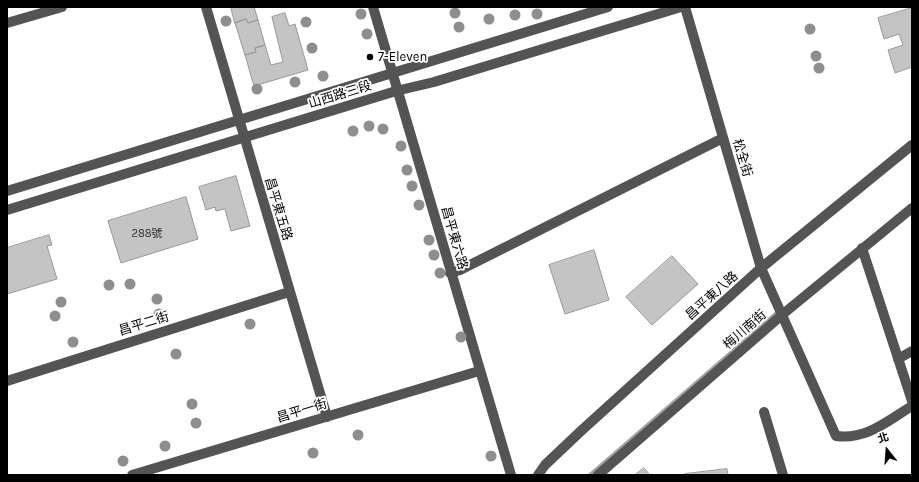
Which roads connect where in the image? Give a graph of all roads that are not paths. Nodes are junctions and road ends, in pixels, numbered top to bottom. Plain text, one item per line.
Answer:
1 (62, 7) edge
2 (206, 7) edge
3 (373, 7) edge
4 (608, 7) edge
5 (681, 7) edge
6 (685, 7) edge
7 (7, 23) edge
8 (392, 74) junction
9 (396, 91) junction
10 (238, 120) junction
11 (244, 138) junction
12 (722, 138) junction
13 (912, 145) edge
14 (7, 191) edge
15 (912, 208) edge
16 (7, 210) edge
17 (862, 248) junction
18 (761, 268) junction
19 (450, 273) junction
20 (289, 292) junction
21 (783, 314) junction
22 (912, 350) edge
23 (898, 360) junction
24 (479, 371) junction
25 (7, 380) edge
26 (912, 401) edge
27 (912, 406) edge
28 (764, 412) dead end
29 (327, 417) junction
30 (132, 475) edge
31 (511, 475) edge
32 (538, 475) edge
33 (598, 475) edge
34 (783, 475) edge

1 - 7 street
2 - 10 street, 昌平東五路
3 - 8 street, 昌平東六路
4 - 8 street, 山西路三段
5 - 9 street, 山西路三段
6 - 12 street, 松全街
8 - 9 street, 昌平東六路
8 - 10 street, 山西路三段
9 - 11 street, 山西路三段
9 - 19 street, 昌平東六路
10 - 11 street, 昌平東五路
10 - 14 street, 山西路三段
11 - 16 street, 山西路三段
11 - 20 street, 昌平東五路
12 - 18 street, 松全街
12 - 19 street
13 - 18 street, 昌平東八路
15 - 17 street, 梅川南街
17 - 21 street, 梅川南街
17 - 23 street
18 - 21 street, 松全街
18 - 32 street, 昌平東八路
19 - 24 street, 昌平東六路
20 - 25 street, 昌平二街
20 - 29 street, 昌平東五路
21 - 27 street, 松全街
21 - 33 street, 梅川南街
22 - 23 street
23 - 26 street
24 - 29 street, 昌平一街
24 - 31 street, 昌平東六路
28 - 34 street
29 - 30 street, 昌平一街

